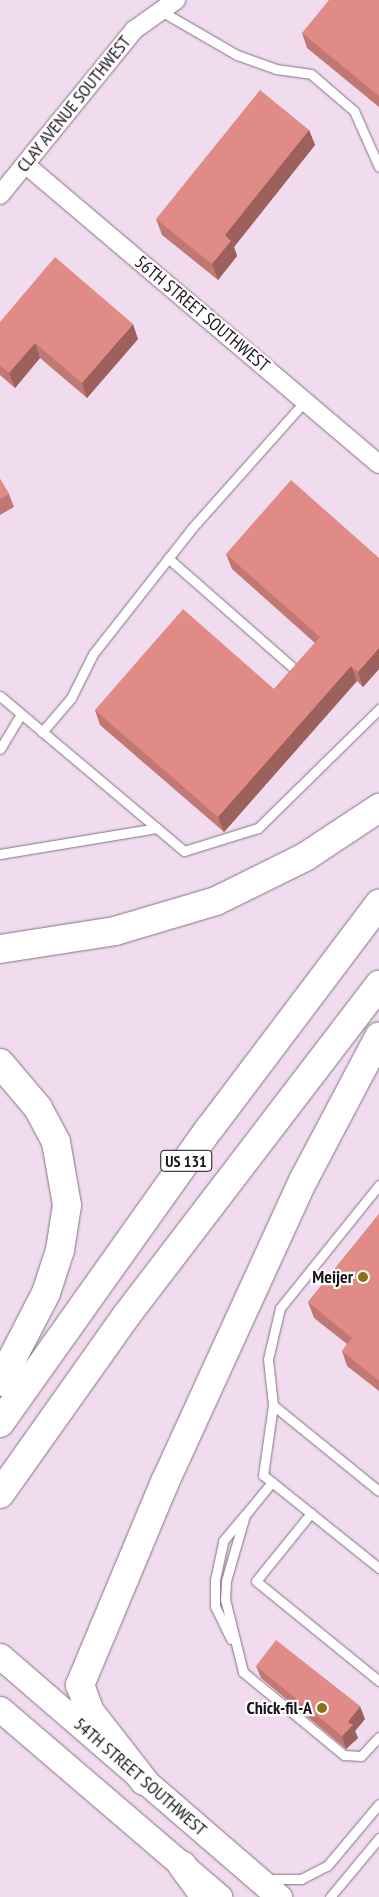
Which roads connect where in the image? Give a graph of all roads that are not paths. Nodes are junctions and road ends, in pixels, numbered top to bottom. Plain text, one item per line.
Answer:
1 (176, 0) edge
2 (161, 11) junction
3 (25, 164) junction
4 (379, 167) edge
5 (0, 194) edge
6 (306, 401) junction
7 (379, 464) edge
8 (168, 558) junction
9 (291, 666) dead end
10 (0, 696) edge
11 (379, 709) edge
12 (21, 714) junction
13 (42, 732) junction
14 (0, 749) edge
15 (379, 808) edge
16 (157, 828) junction
17 (0, 854) edge
18 (379, 904) edge
19 (0, 949) edge
20 (379, 985) edge
21 (379, 1037) edge
22 (0, 1063) edge
23 (379, 1185) edge
24 (0, 1382) edge
25 (273, 1405) junction
26 (0, 1424) edge
27 (272, 1482) junction
28 (379, 1491) edge
29 (0, 1494) edge
30 (245, 1514) junction
31 (311, 1514) junction
32 (379, 1568) edge
33 (236, 1647) junction
34 (0, 1656) edge
35 (379, 1681) edge
36 (0, 1709) edge
37 (379, 1737) edge
38 (144, 1781) junction
39 (379, 1804) edge
40 (379, 1838) edge
41 (182, 1865) junction
42 (259, 1879) junction
43 (205, 1897) edge
44 (219, 1897) edge
45 (279, 1897) edge
46 (330, 1897) edge

1 - 2 street, CLAY AVENUE SOUTHWEST
2 - 3 street, CLAY AVENUE SOUTHWEST
2 - 4 lane
3 - 5 street, CLAY AVENUE SOUTHWEST
3 - 6 street, 56TH STREET SOUTHWEST
6 - 7 street, 56TH STREET SOUTHWEST
6 - 8 lane
8 - 9 lane
8 - 13 lane
10 - 12 lane
11 - 16 lane
12 - 13 lane
12 - 14 lane
13 - 16 lane
15 - 19 highway
16 - 17 lane
18 - 26 highway, US 131
20 - 29 highway, US 131
21 - 38 highway
22 - 24 highway
23 - 25 lane
25 - 27 lane
25 - 28 lane
27 - 30 lane
27 - 31 lane
30 - 33 lane
30 - 33 lane
31 - 32 lane
31 - 35 lane
33 - 37 lane
34 - 38 main road, 54TH STREET SOUTHWEST
36 - 41 main road
38 - 42 main road, 54TH STREET SOUTHWEST
39 - 42 lane
40 - 46 lane
41 - 43 highway
41 - 44 main road
42 - 45 main road, 54TH STREET SOUTHWEST

